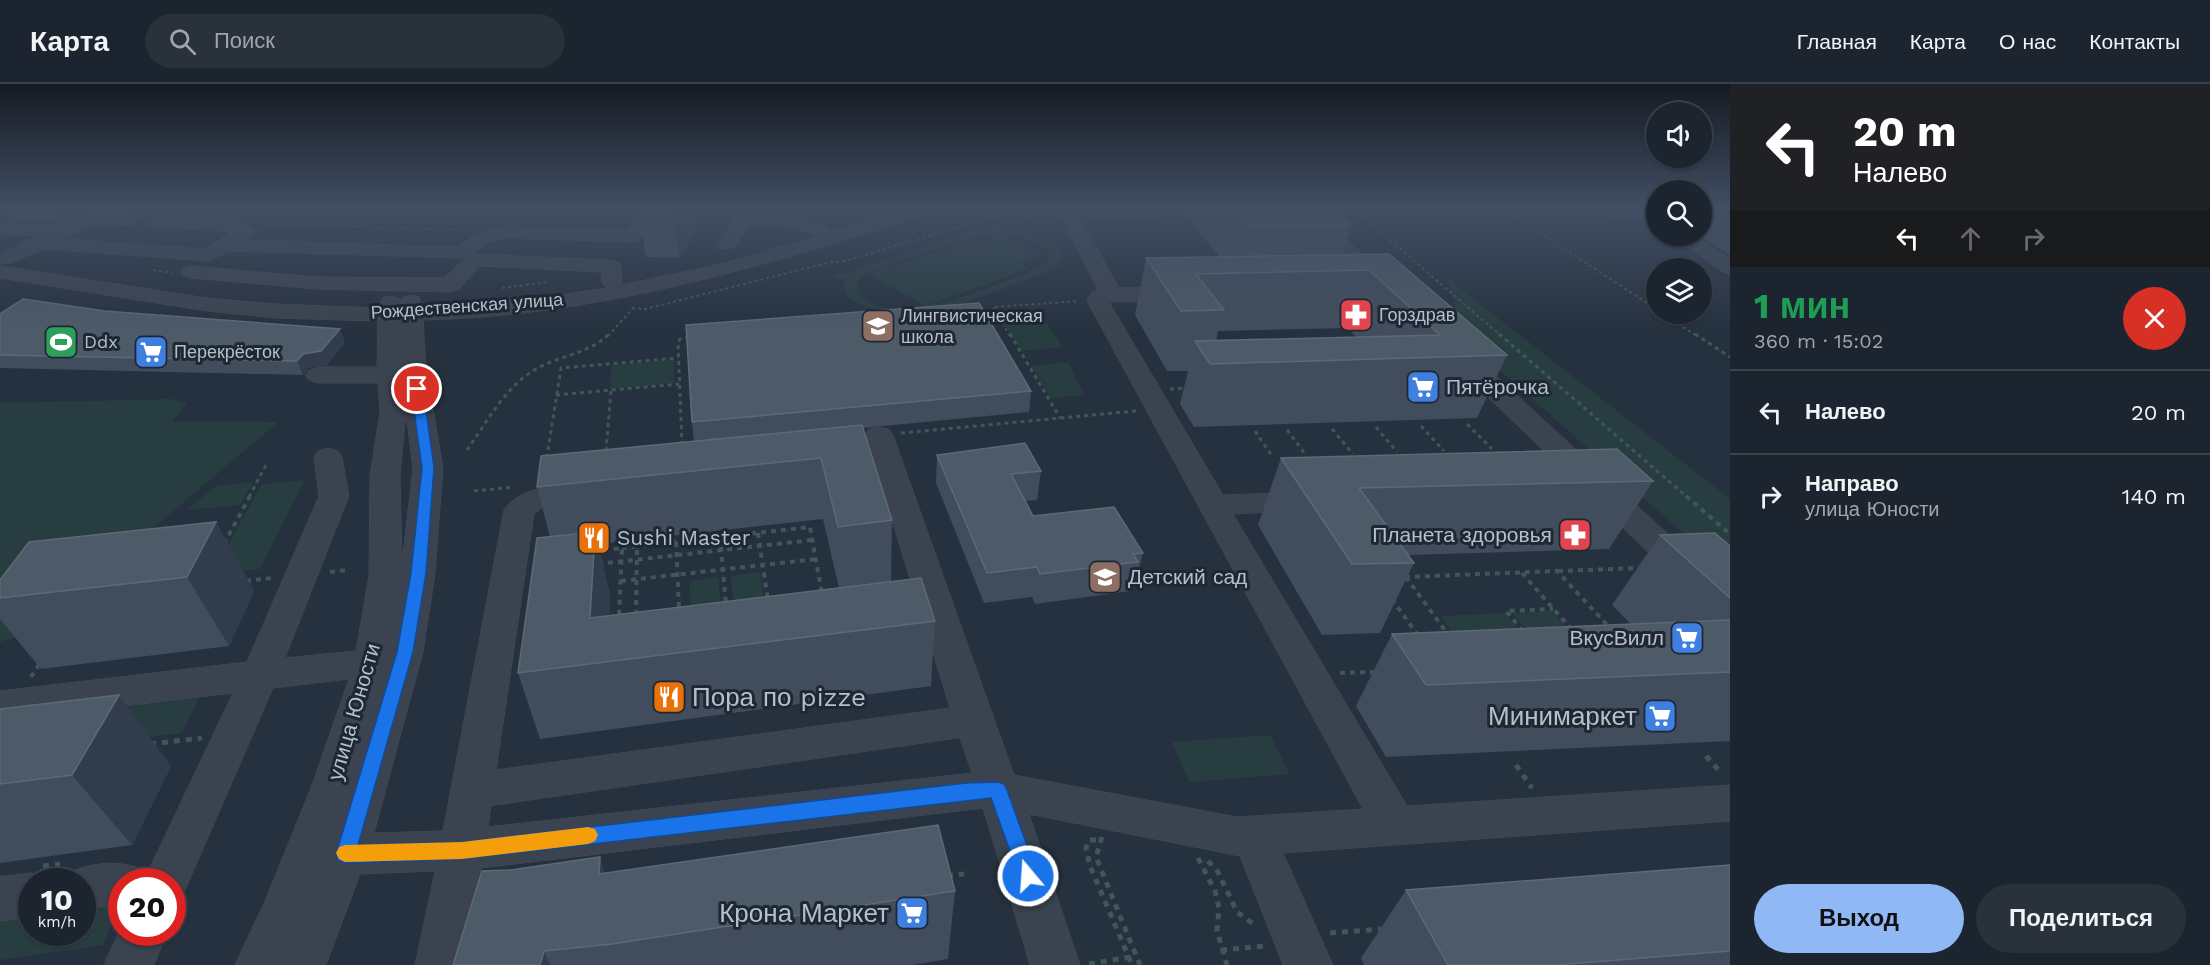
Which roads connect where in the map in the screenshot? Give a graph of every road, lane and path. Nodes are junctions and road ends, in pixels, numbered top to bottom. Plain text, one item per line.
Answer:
1 (27, 250) edge
2 (218, 250) edge
3 (222, 250) edge
4 (473, 250) edge
5 (756, 250) edge
6 (789, 250) edge
7 (881, 250) edge
8 (1088, 250) edge
9 (1346, 250) edge
10 (1402, 250) edge
11 (1566, 250) edge
12 (1704, 250) edge
13 (1707, 250) edge
14 (1730, 251) edge
15 (468, 257) junction
16 (1, 263) edge
17 (1730, 268) edge
18 (613, 283) junction
19 (103, 288) junction
20 (1360, 290) edge
21 (1206, 293) edge
22 (1112, 295) junction
23 (1086, 300) dead end
24 (640, 302) dead end
25 (1646, 302) edge
26 (74, 303) dead end
27 (400, 308) junction
28 (632, 308) junction
29 (997, 313) junction
30 (973, 315) edge
31 (1679, 324) edge
32 (698, 336) edge
33 (1443, 340) edge
34 (1730, 357) edge
35 (678, 358) junction
36 (318, 375) dead end
37 (390, 375) junction
38 (679, 384) junction
39 (1178, 388) dead end
40 (1189, 388) dead end
41 (611, 390) junction
42 (556, 395) junction
43 (1159, 409) junction
44 (1060, 418) junction
45 (1467, 424) dead end
46 (1421, 426) dead end
47 (1376, 427) dead end
48 (1332, 429) dead end
49 (1287, 430) dead end
50 (1255, 431) dead end
51 (883, 449) junction
52 (1492, 449) dead end
53 (468, 450) dead end
54 (617, 450) edge
55 (606, 451) junction
56 (1444, 451) edge
57 (594, 452) edge
58 (1397, 452) edge
59 (682, 454) edge
60 (1353, 454) edge
61 (559, 455) edge
62 (1306, 455) edge
63 (1272, 456) dead end
64 (328, 457) dead end
65 (267, 463) dead end
66 (428, 468) junction
67 (798, 471) edge
68 (385, 476) junction
69 (522, 486) dead end
70 (474, 491) dead end
71 (607, 491) edge
72 (1604, 492) junction
73 (1560, 494) edge
74 (1339, 501) edge
75 (1213, 505) junction
76 (758, 533) junction
77 (1730, 534) edge
78 (720, 537) junction
79 (812, 540) junction
80 (676, 542) junction
81 (223, 545) dead end
82 (760, 546) junction
83 (637, 547) junction
84 (622, 548) junction
85 (721, 550) junction
86 (590, 552) edge
87 (677, 555) junction
88 (816, 559) junction
89 (637, 560) junction
90 (621, 561) junction
91 (589, 565) edge
92 (763, 565) junction
93 (1647, 567) dead end
94 (723, 569) junction
95 (1557, 571) junction
96 (1521, 572) junction
97 (677, 574) junction
98 (1398, 577) edge
99 (1406, 577) junction
100 (636, 579) junction
101 (621, 581) junction
102 (243, 582) dead end
103 (271, 588) dead end
104 (1390, 596) edge
105 (812, 598) edge
106 (779, 602) edge
107 (768, 604) junction
108 (758, 605) edge
109 (1553, 609) junction
110 (717, 610) edge
111 (1730, 611) edge
112 (688, 614) edge
113 (636, 621) edge
114 (627, 622) edge
115 (1577, 636) edge
116 (1617, 636) edge
117 (1528, 638) edge
118 (1453, 640) edge
119 (1422, 642) edge
120 (44, 657) dead end
121 (373, 663) junction
122 (1388, 671) dead end
123 (1345, 673) dead end
124 (260, 675) junction
125 (12, 696) edge
126 (974, 720) junction
127 (209, 728) dead end
128 (205, 738) junction
129 (146, 744) dead end
130 (200, 748) dead end
131 (1706, 756) dead end
132 (1516, 765) dead end
133 (998, 790) junction
134 (472, 791) junction
135 (1534, 791) dead end
136 (1729, 792) edge
137 (1396, 827) junction
138 (1104, 832) dead end
139 (1254, 837) junction
140 (1101, 839) junction
141 (1112, 841) dead end
142 (462, 850) junction
143 (345, 854) junction
144 (162, 868) edge
145 (964, 874) dead end
146 (941, 877) edge
147 (18, 889) edge
148 (0, 899) edge
149 (1389, 929) dead end
150 (137, 946) edge
151 (1291, 949) edge
152 (1221, 950) junction
153 (1132, 957) junction
154 (129, 965) edge
155 (260, 965) edge
156 (301, 965) edge
157 (440, 965) edge
158 (1055, 965) edge
159 (1085, 965) edge
160 (1132, 965) edge
161 (1140, 965) edge
162 (1227, 965) edge

1 - 16 street
2 - 15 street
3 - 15 street
4 - 15 street
5 - 18 street, Рождественская улица
6 - 27 street, Рождественская улица
7 - 28 path
8 - 22 street
9 - 20 street
10 - 77 path
11 - 25 path
12 - 17 street
13 - 14 street
15 - 18 street
16 - 19 street, Рождественская улица
16 - 27 street, Рождественская улица
18 - 27 street, Рождественская улица
19 - 26 street
19 - 27 street, Рождественская улица
21 - 22 street
22 - 43 street
23 - 29 path
24 - 28 path
27 - 37 street, улица Юности
27 - 66 street, улица Юности
28 - 53 path
29 - 30 path
29 - 44 path
31 - 34 path
32 - 35 path
33 - 72 street
35 - 38 path
35 - 42 path
36 - 37 street
37 - 68 street, улица Юности
38 - 41 path
38 - 59 path
39 - 40 path
41 - 42 path
41 - 55 path
42 - 61 path
43 - 44 path
43 - 75 street
44 - 51 path
45 - 52 path
46 - 56 path
47 - 58 path
48 - 60 path
49 - 62 path
50 - 63 path
51 - 67 street
51 - 126 street
54 - 55 path
55 - 57 path
64 - 124 street
65 - 81 path
66 - 68 street
66 - 143 street, улица Юности
68 - 121 street, улица Юности
69 - 70 path
71 - 134 street
72 - 73 street
72 - 111 street
74 - 75 street
75 - 137 street
76 - 78 path
76 - 79 path
76 - 82 path
78 - 80 path
78 - 85 path
79 - 82 path
79 - 88 path
80 - 83 path
80 - 87 path
82 - 85 path
82 - 92 path
83 - 84 path
83 - 89 path
84 - 86 path
84 - 90 path
85 - 87 path
85 - 94 path
87 - 89 path
87 - 97 path
88 - 92 path
88 - 105 path
89 - 90 path
89 - 100 path
90 - 91 path
90 - 101 path
92 - 94 path
92 - 107 path
93 - 95 path
94 - 97 path
94 - 110 path
95 - 96 path
95 - 116 path
96 - 99 path
96 - 109 path
97 - 100 path
97 - 112 path
98 - 99 path
99 - 118 path
100 - 101 path
100 - 113 path
101 - 114 path
102 - 103 path
104 - 119 path
106 - 107 path
107 - 108 path
109 - 115 path
109 - 117 path
120 - 125 path
121 - 124 street
121 - 155 street, улица Юности
122 - 123 path
124 - 125 street
124 - 144 street
126 - 133 street
126 - 134 street
127 - 128 path
128 - 129 path
128 - 130 path
131 - 136 path
132 - 135 path
133 - 139 street
133 - 142 street
133 - 158 street
134 - 142 street
136 - 137 street
137 - 139 street
138 - 140 path
139 - 151 street
140 - 141 path
140 - 153 path
140 - 153 path
142 - 143 street
142 - 157 street
143 - 156 street, улица Юности
145 - 146 path
147 - 148 street
149 - 151 path
150 - 154 street
151 - 152 path
151 - 152 path
152 - 162 path
153 - 159 path
153 - 160 path
153 - 161 path

